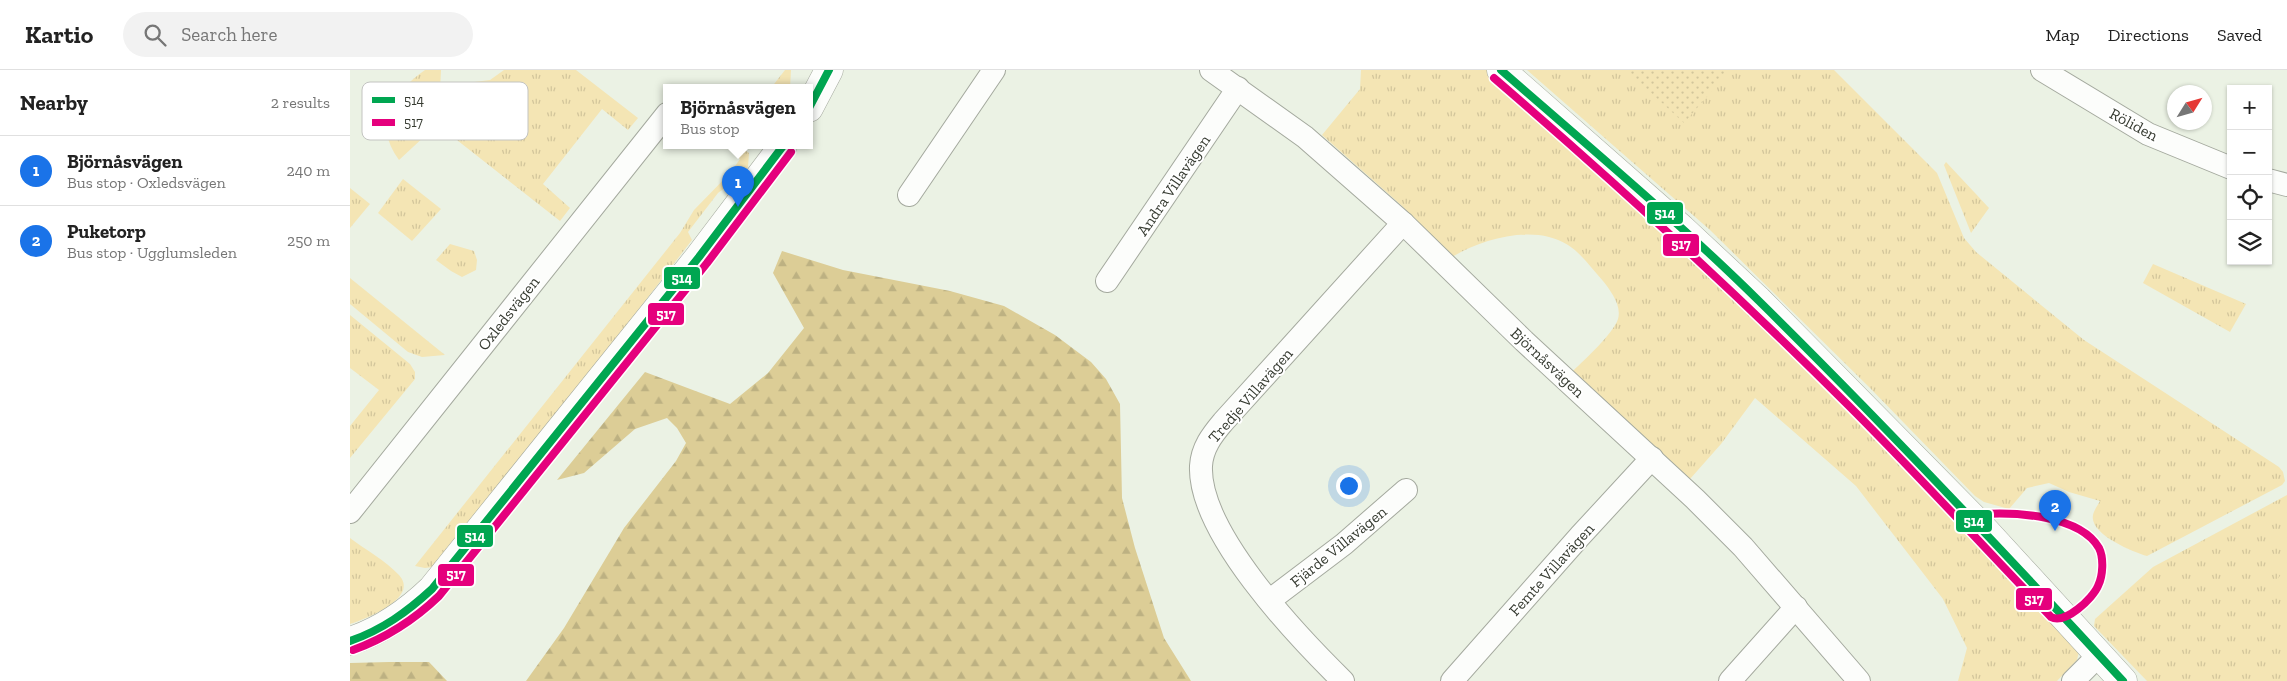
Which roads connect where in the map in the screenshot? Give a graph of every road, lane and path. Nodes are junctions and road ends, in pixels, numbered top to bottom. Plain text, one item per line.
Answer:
1 (829, 70) edge
2 (994, 70) edge
3 (1211, 70) edge
4 (1501, 70) edge
5 (2042, 70) edge
6 (1238, 88) junction
7 (813, 100) edge
8 (663, 119) edge
9 (774, 149) edge
10 (2227, 166) edge
11 (2272, 181) edge
12 (2287, 185) edge
13 (909, 195) dead end
14 (1403, 223) junction
15 (1107, 281) dead end
16 (1652, 458) junction
17 (1406, 490) dead end
18 (350, 512) edge
19 (1270, 600) junction
20 (1796, 607) junction
21 (350, 642) edge
22 (2098, 656) junction
23 (1342, 681) edge
24 (1452, 681) edge
25 (1730, 681) edge
26 (1859, 681) edge
27 (2073, 681) edge
28 (2123, 681) edge

1 - 7 street
2 - 13 street
3 - 6 street, Björnåsvägen
4 - 22 street
5 - 10 street, Röliden
6 - 14 street, Björnåsvägen
6 - 15 street, Andra Villavägen
8 - 18 street, Oxledsvägen
9 - 21 street
11 - 12 street
14 - 16 street, Björnåsvägen
14 - 19 street, Tredje Villavägen
16 - 20 street, Björnåsvägen
16 - 24 street, Femte Villavägen
17 - 19 street, Fjärde Villavägen
19 - 23 street, Tredje Villavägen
20 - 25 street
20 - 26 street, Björnåsvägen
22 - 27 street
22 - 28 street

